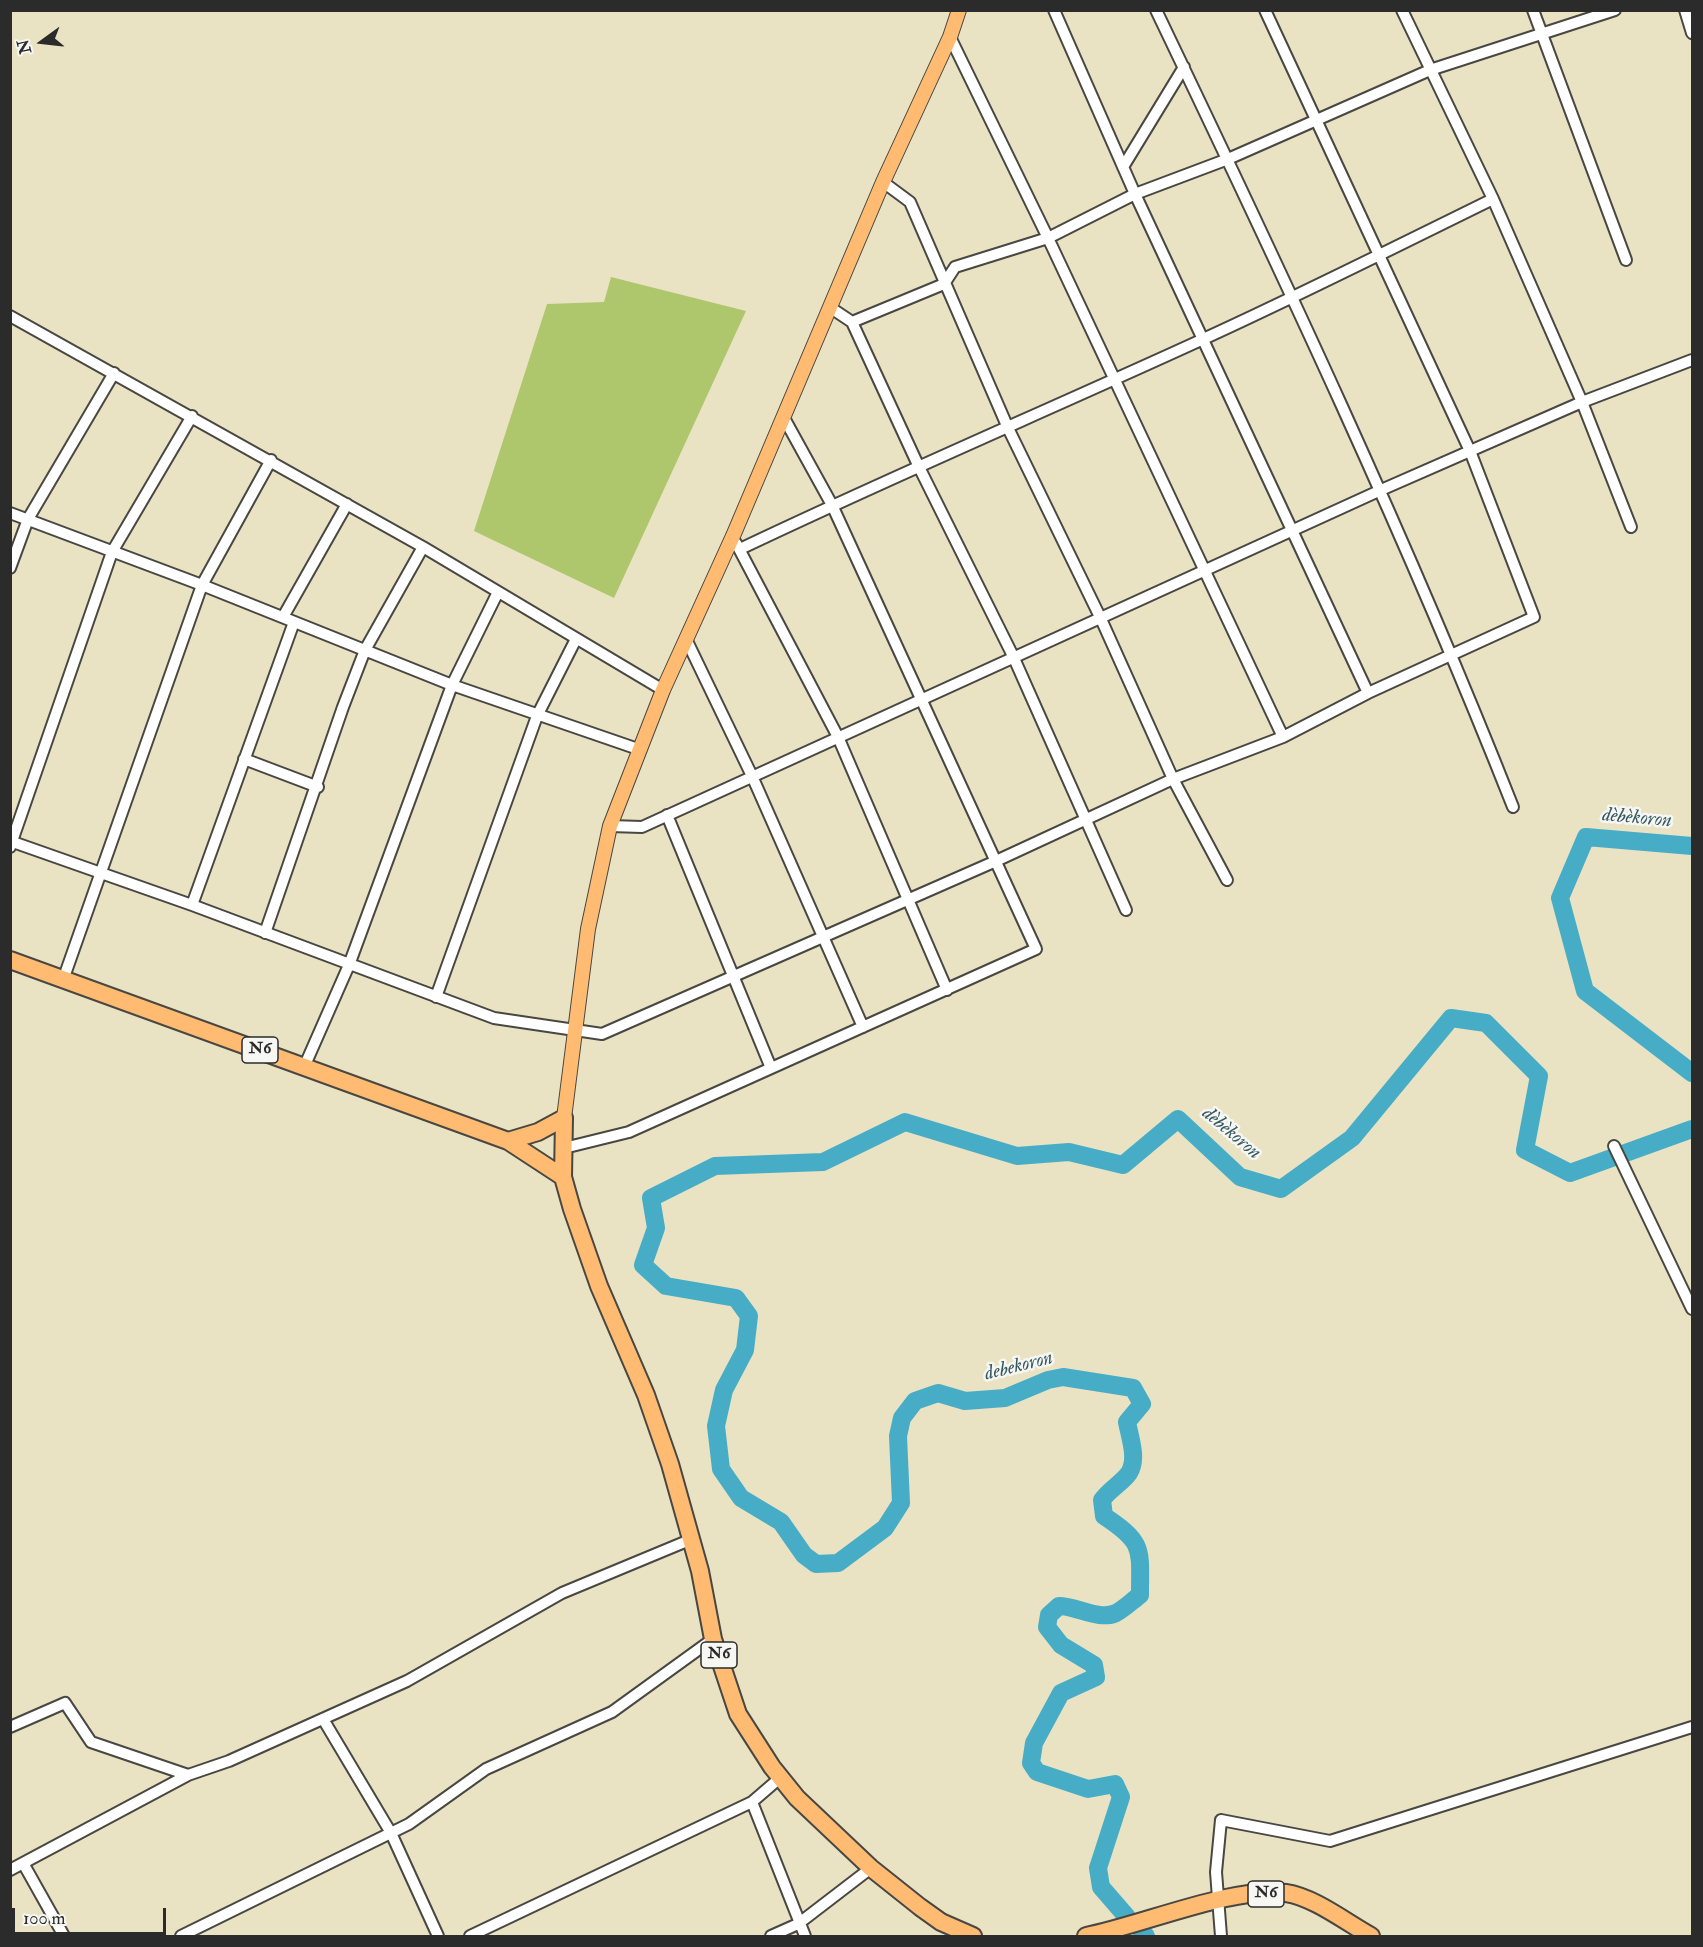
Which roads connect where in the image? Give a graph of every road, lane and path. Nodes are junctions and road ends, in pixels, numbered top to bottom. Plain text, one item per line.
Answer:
1 (959, 10) edge
2 (1054, 10) edge
3 (1156, 10) edge
4 (1265, 10) edge
5 (1402, 10) edge
6 (1533, 10) edge
7 (1615, 10) edge
8 (1685, 10) edge
9 (1692, 33) edge
10 (1543, 34) junction
11 (950, 37) junction
12 (1184, 67) junction
13 (1430, 70) junction
14 (1317, 120) junction
15 (1228, 159) junction
16 (1122, 167) junction
17 (883, 182) junction
18 (1135, 194) junction
19 (1493, 199) junction
20 (1048, 238) junction
21 (1378, 255) junction
22 (1626, 260) dead end
23 (944, 284) junction
24 (1290, 297) junction
25 (831, 308) junction
26 (10, 316) edge
27 (852, 322) junction
28 (1202, 340) junction
29 (1692, 360) edge
30 (114, 373) junction
31 (1114, 380) junction
32 (1582, 402) junction
33 (192, 416) junction
34 (784, 418) junction
35 (1008, 428) junction
36 (1470, 451) junction
37 (271, 460) junction
38 (918, 465) junction
39 (1381, 490) junction
40 (347, 504) junction
41 (832, 505) junction
42 (10, 513) edge
43 (28, 519) junction
44 (1631, 527) dead end
45 (1291, 531) junction
46 (736, 542) junction
47 (423, 547) junction
48 (112, 552) junction
49 (10, 568) edge
50 (1204, 570) junction
51 (202, 585) junction
52 (498, 592) junction
53 (283, 617) junction
54 (1101, 619) junction
55 (294, 622) junction
56 (576, 639) junction
57 (686, 639) junction
58 (365, 650) junction
59 (1453, 655) junction
60 (1013, 656) junction
61 (452, 685) junction
62 (663, 690) junction
63 (1368, 693) junction
64 (920, 699) junction
65 (537, 716) junction
66 (838, 737) junction
67 (1283, 737) junction
68 (638, 749) junction
69 (244, 759) junction
70 (752, 776) junction
71 (1173, 778) junction
72 (318, 787) junction
73 (1513, 807) dead end
74 (667, 815) junction
75 (1086, 817) junction
76 (610, 826) junction
77 (11, 843) edge
78 (996, 861) junction
79 (102, 873) junction
80 (1227, 880) dead end
81 (909, 898) junction
82 (192, 905) junction
83 (1126, 910) dead end
84 (265, 933) junction
85 (824, 936) junction
86 (10, 960) edge
87 (349, 965) junction
88 (735, 975) junction
89 (63, 980) junction
90 (947, 990) junction
91 (436, 997) junction
92 (863, 1027) junction
93 (575, 1030) junction
94 (305, 1065) junction
95 (771, 1068) junction
96 (564, 1118) junction
97 (508, 1141) junction
98 (1614, 1146) dead end
99 (564, 1148) junction
100 (563, 1177) junction
101 (1692, 1308) edge
102 (692, 1539) junction
103 (713, 1639) junction
104 (323, 1719) junction
105 (10, 1727) edge
106 (1692, 1727) edge
107 (188, 1775) junction
108 (781, 1777) junction
109 (752, 1802) junction
110 (391, 1833) junction
111 (15, 1866) edge
112 (871, 1868) junction
113 (1217, 1901) junction
114 (798, 1924) junction
115 (64, 1936) edge
116 (182, 1936) edge
117 (438, 1936) edge
118 (470, 1936) edge
119 (771, 1936) edge
120 (804, 1936) edge
121 (972, 1936) edge
122 (1086, 1936) edge
123 (1221, 1936) edge
124 (1371, 1936) edge

1 - 11 main road
2 - 16 street
3 - 12 street
4 - 14 street
5 - 13 street
6 - 10 street
7 - 10 street
8 - 9 street
10 - 13 street
10 - 22 street
11 - 17 main road
11 - 20 street
12 - 15 street
12 - 16 street
13 - 14 street
13 - 19 street
14 - 15 street
14 - 21 street
15 - 18 street
15 - 24 street
16 - 18 street
17 - 23 street
17 - 25 main road
18 - 20 street
18 - 28 street
19 - 21 street
19 - 32 street
20 - 23 street
20 - 31 street
21 - 24 street
21 - 36 street
23 - 27 street
23 - 35 street
24 - 28 street
24 - 39 street
25 - 27 street
25 - 34 main road
26 - 30 street
27 - 38 street
28 - 31 street
28 - 45 street
29 - 32 street
30 - 33 street
30 - 43 street
31 - 35 street
31 - 50 street
32 - 36 street
32 - 44 street
33 - 37 street
33 - 48 street
34 - 41 street
34 - 46 main road
35 - 38 street
35 - 54 street
36 - 39 street
36 - 59 street
37 - 40 street
37 - 51 street
38 - 41 street
38 - 60 street
39 - 45 street
39 - 59 street
40 - 47 street
40 - 53 street
41 - 46 street
41 - 64 street
42 - 43 street
43 - 48 street
43 - 49 street
45 - 50 street
45 - 63 street
46 - 57 main road
46 - 66 street
47 - 52 street
47 - 58 street
48 - 51 street
48 - 77 street
50 - 54 street
50 - 67 street
51 - 53 street
51 - 79 street
52 - 56 street
52 - 61 street
53 - 55 street
54 - 60 street
54 - 71 street
55 - 58 street
55 - 69 street
56 - 62 street
56 - 65 street
57 - 62 main road
57 - 70 street
58 - 61 street
58 - 72 street
59 - 63 street
59 - 73 street
60 - 64 street
60 - 75 street
61 - 65 street
61 - 87 street
62 - 68 main road
63 - 67 street
64 - 66 street
64 - 78 street
65 - 68 street
65 - 91 street
66 - 70 street
66 - 81 street
67 - 71 street
68 - 76 main road
69 - 72 street
69 - 82 street
70 - 74 street
70 - 85 street
71 - 75 street
71 - 80 street
72 - 84 street
74 - 76 street
74 - 88 street
75 - 78 street
75 - 83 street
76 - 93 main road
77 - 79 street
78 - 81 street
78 - 90 street
79 - 82 street
79 - 89 street
81 - 85 street
81 - 90 street
82 - 84 street
84 - 87 street
85 - 88 street
85 - 92 street
86 - 89 highway, N6
87 - 91 street
87 - 94 street
88 - 93 street
88 - 95 street
89 - 94 highway, N6
90 - 92 street
91 - 93 street
92 - 95 street
93 - 96 main road
94 - 97 highway, N6
95 - 99 street
96 - 97 highway
96 - 99 highway, N6
97 - 100 highway, N6
98 - 101 street
99 - 100 highway, N6
100 - 102 highway, N6
102 - 103 highway, N6
102 - 104 street
103 - 108 highway, N6
103 - 110 street
104 - 107 street
104 - 110 street
105 - 107 street
106 - 113 street
107 - 111 street
108 - 109 street
108 - 112 highway, N6
109 - 114 street
109 - 118 street
110 - 116 street
110 - 117 street
111 - 115 street
112 - 114 street
112 - 121 highway, N6
113 - 122 highway, N6
113 - 123 street
113 - 124 highway, N6
114 - 119 street
114 - 120 street

